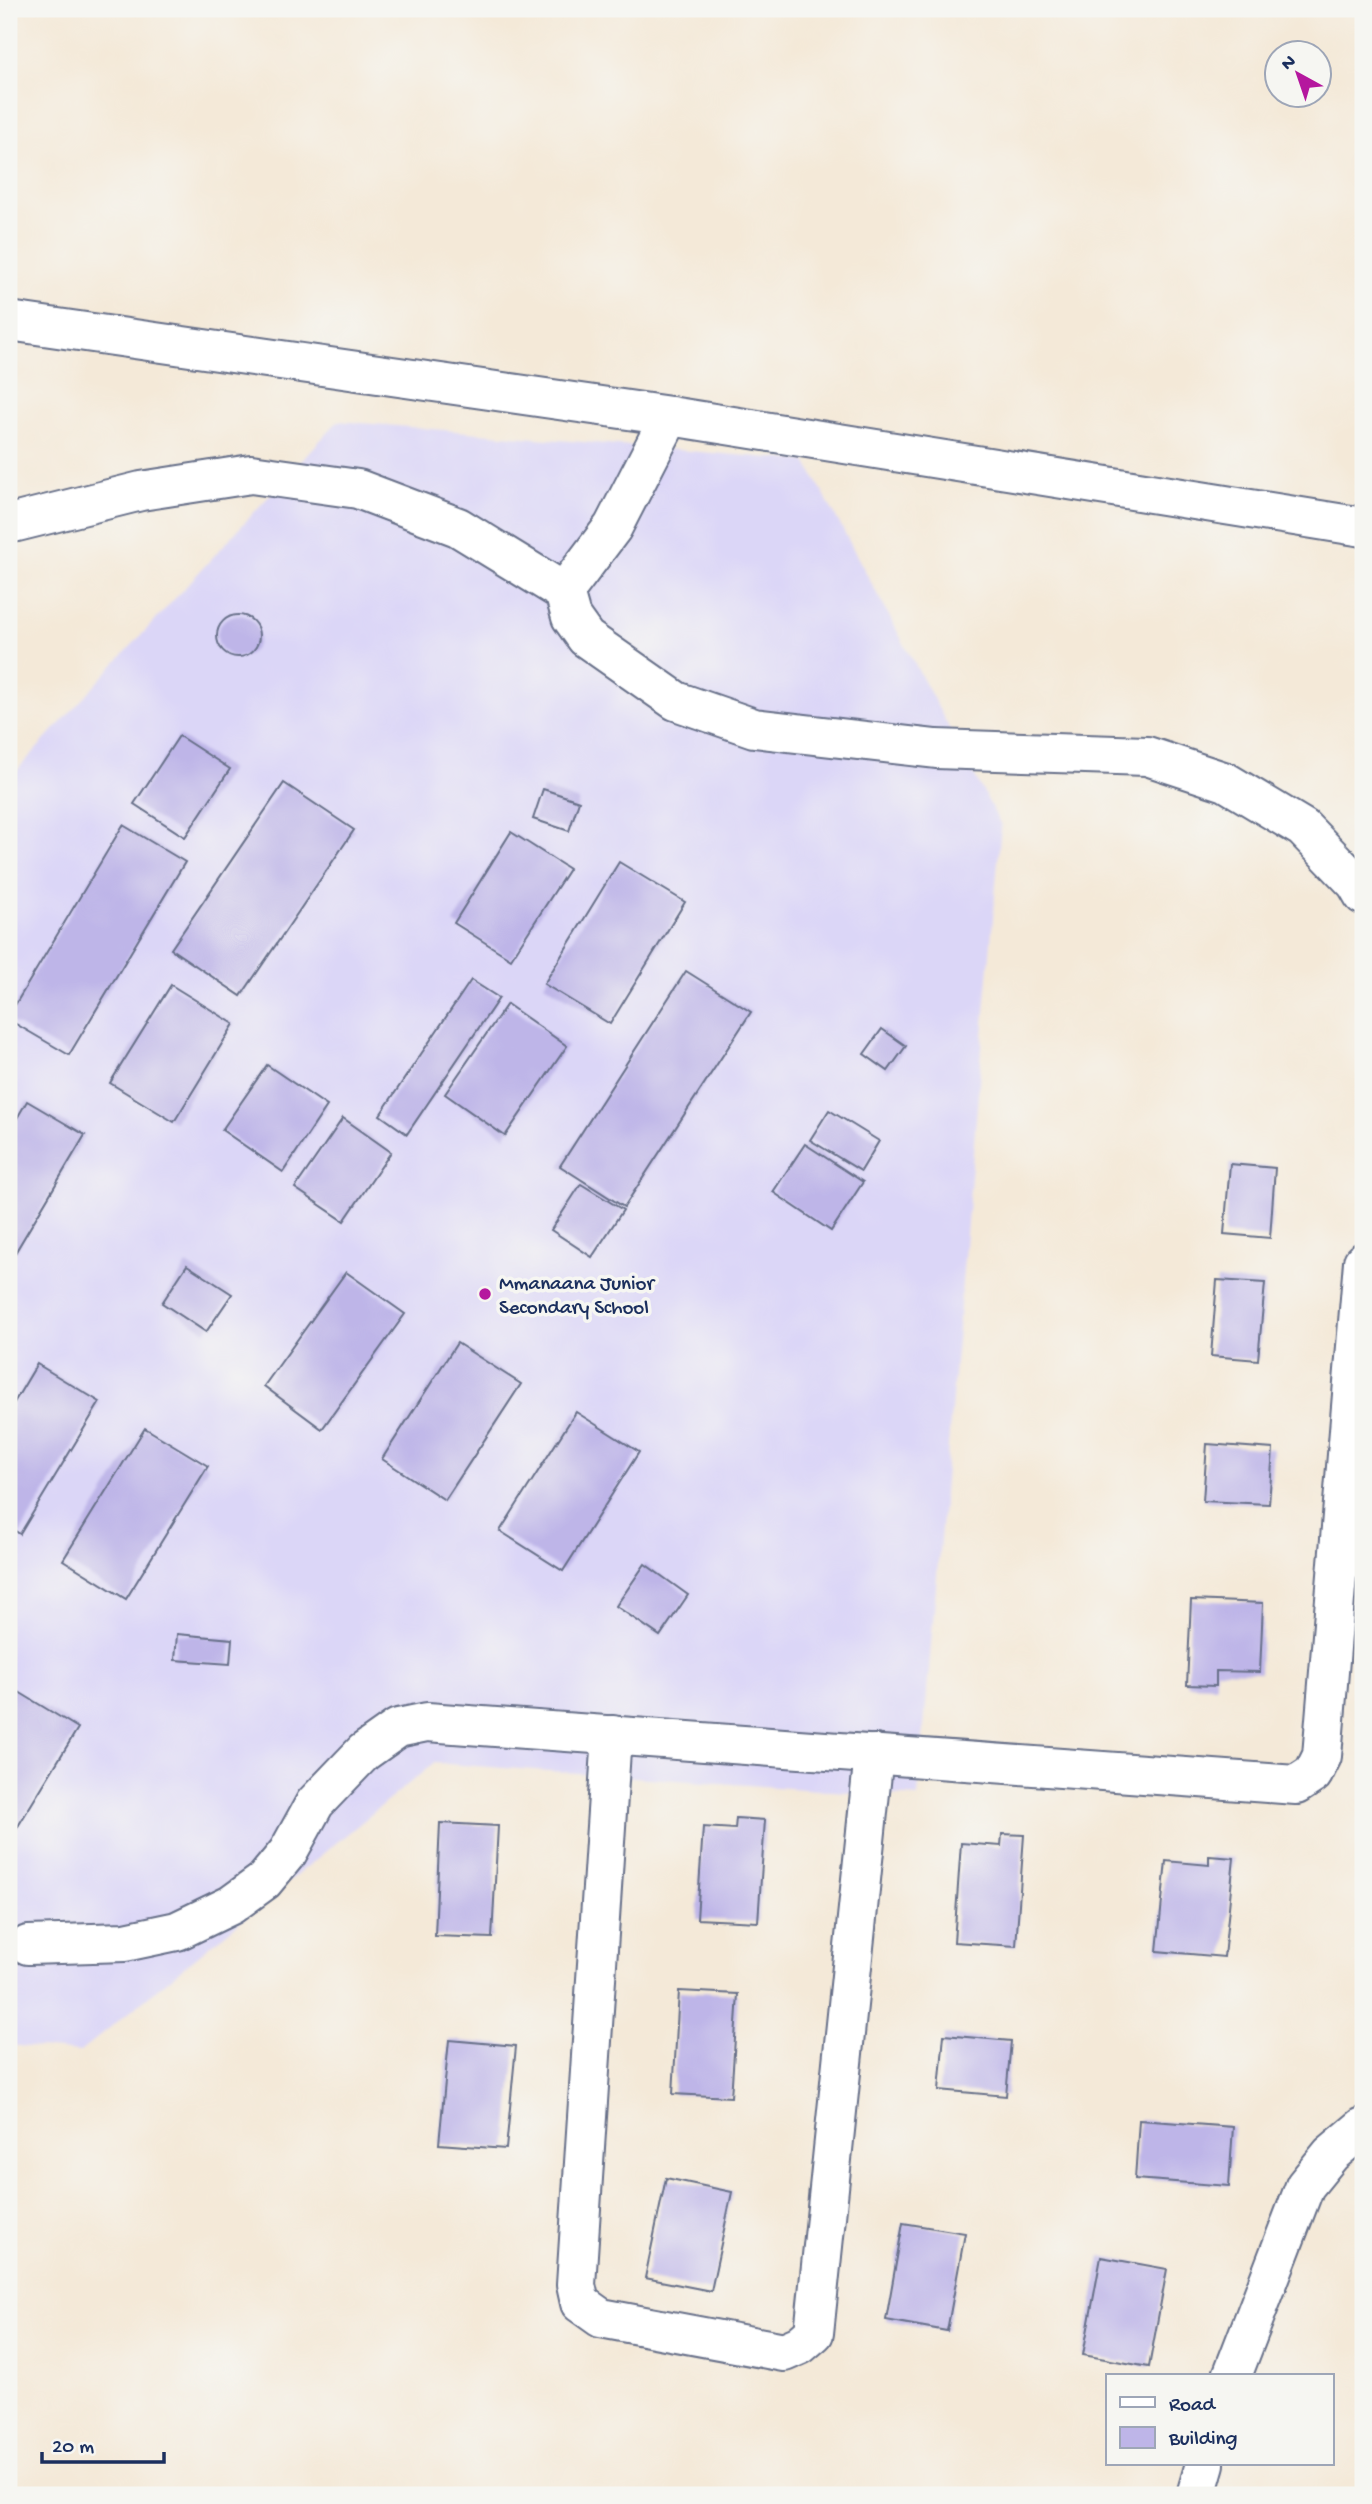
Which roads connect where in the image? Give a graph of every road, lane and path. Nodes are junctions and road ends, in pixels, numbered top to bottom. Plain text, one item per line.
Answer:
1 (9, 321) edge
2 (670, 416) junction
3 (9, 524) edge
4 (1363, 527) edge
5 (564, 592) junction
6 (1363, 895) edge
7 (1363, 1262) edge
8 (612, 1735) junction
9 (874, 1754) junction
10 (28, 1945) dead end
11 (1363, 2127) edge
12 (1233, 2374) edge
13 (1204, 2466) edge
14 (1196, 2495) edge

1 - 2 street
2 - 4 street
2 - 5 street
3 - 5 street
5 - 6 street
7 - 9 street
8 - 9 street
8 - 9 street
8 - 10 street
11 - 12 street
13 - 14 street

